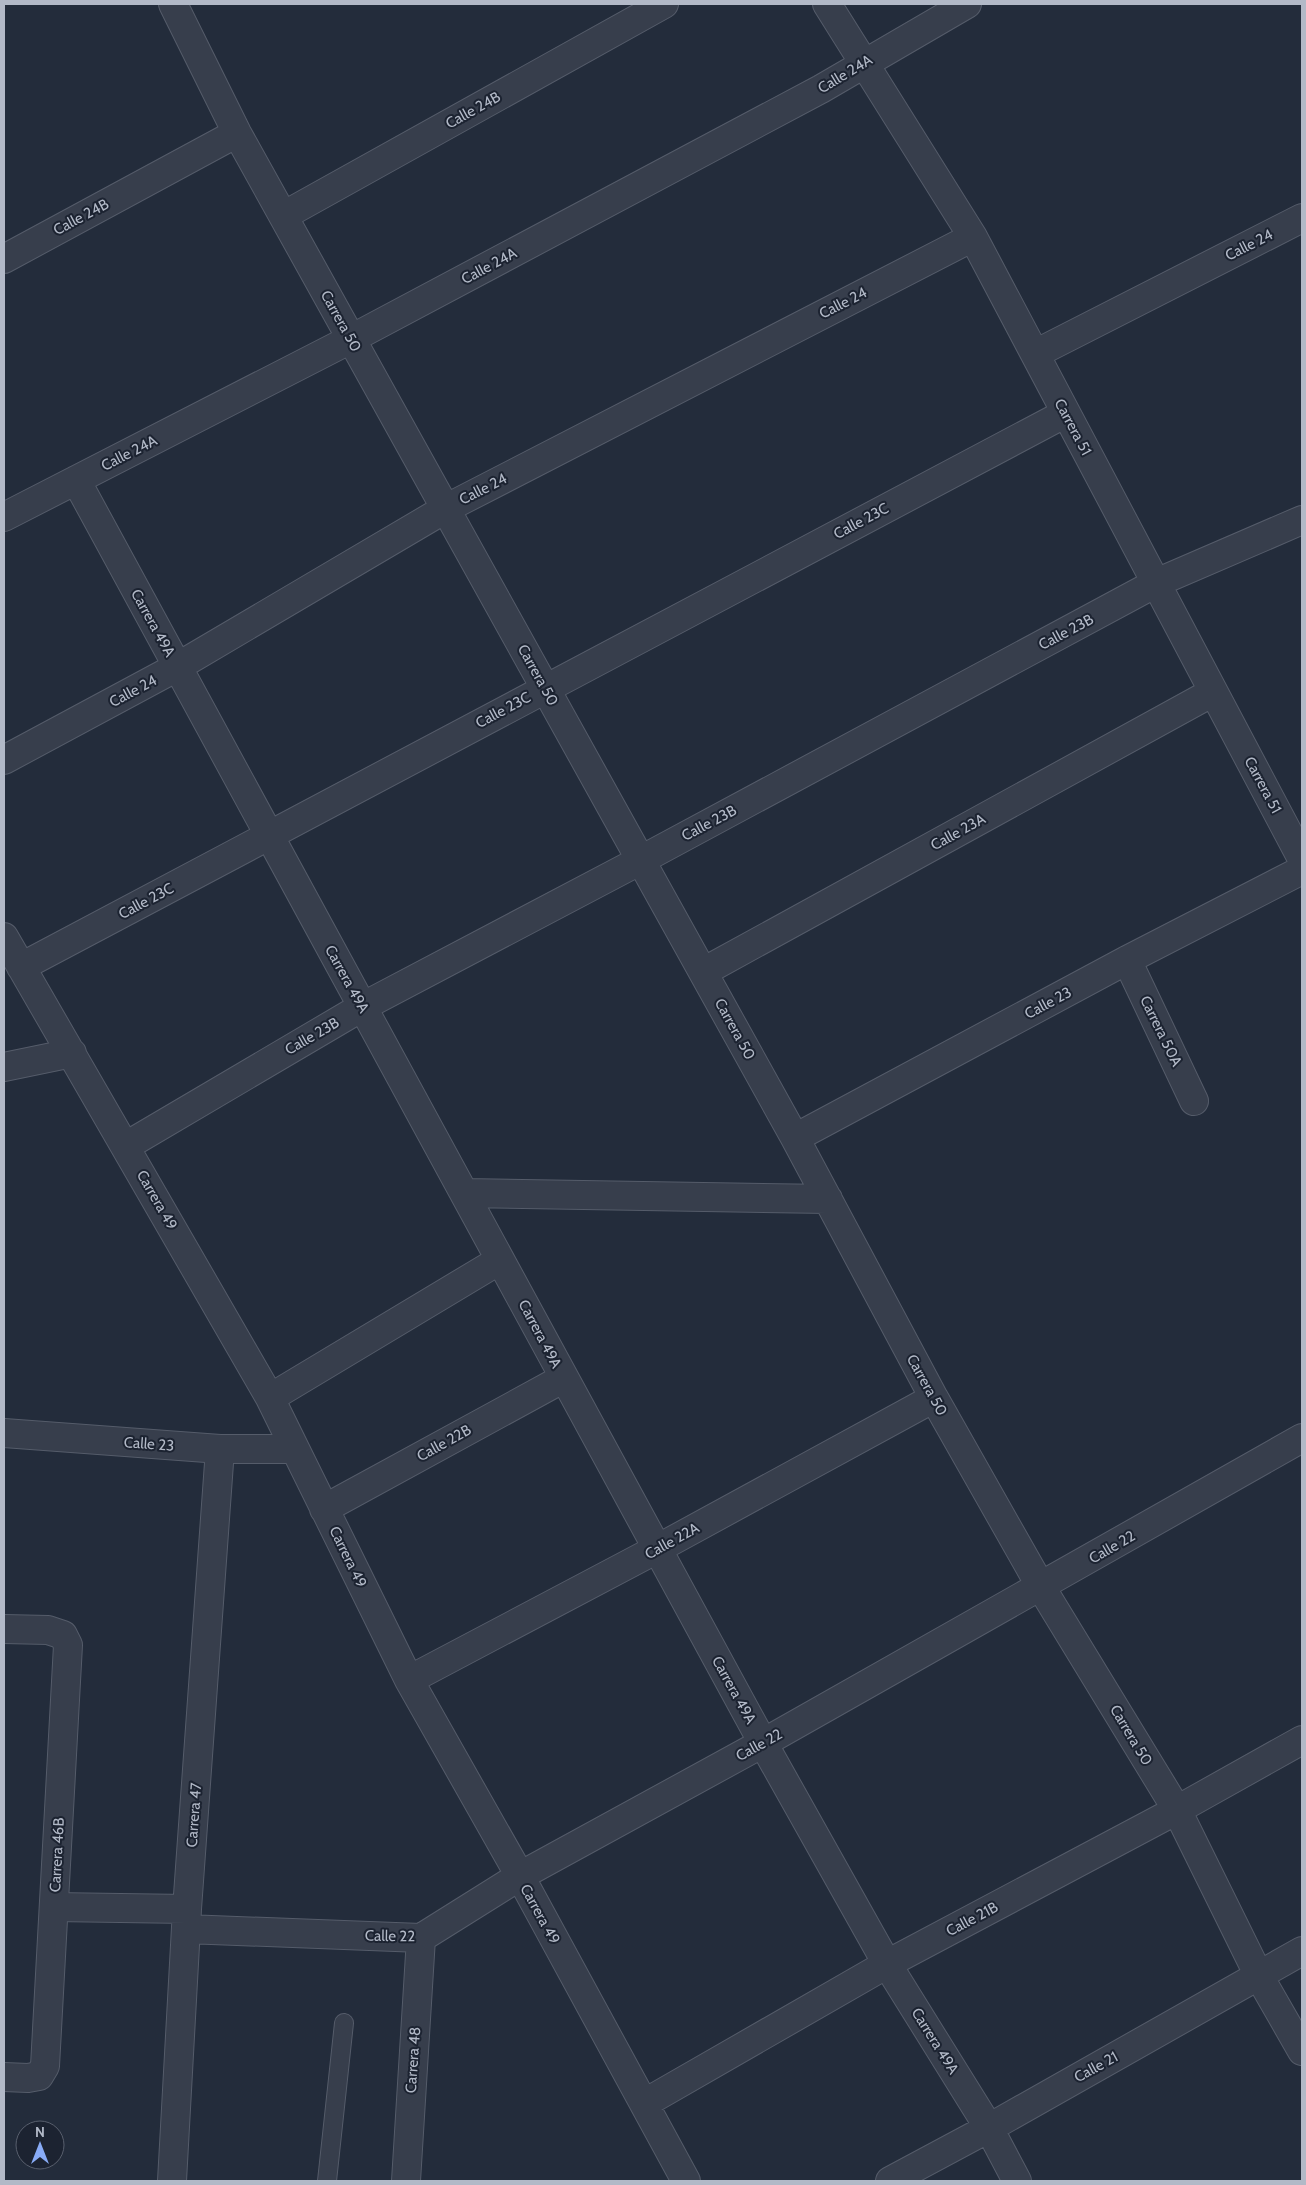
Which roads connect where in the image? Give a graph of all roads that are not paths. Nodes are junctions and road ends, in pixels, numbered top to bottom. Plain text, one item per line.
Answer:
1 (173, 4) edge
2 (664, 4) edge
3 (827, 4) edge
4 (967, 4) edge
5 (862, 63) junction
6 (237, 133) junction
7 (283, 216) junction
8 (1302, 218) edge
9 (973, 236) junction
10 (4, 258) edge
11 (351, 339) junction
12 (1035, 354) junction
13 (1066, 413) junction
14 (76, 480) junction
15 (445, 508) junction
16 (4, 517) edge
17 (1302, 520) edge
18 (1156, 583) junction
19 (178, 667) junction
20 (545, 688) junction
21 (1213, 692) junction
22 (4, 760) edge
23 (270, 836) junction
24 (641, 860) junction
25 (1302, 860) edge
26 (1302, 870) edge
27 (4, 937) edge
28 (1127, 960) junction
29 (21, 967) junction
30 (703, 972) junction
31 (362, 1007) junction
32 (72, 1053) junction
33 (4, 1067) edge
34 (1194, 1101) dead end
35 (795, 1138) junction
36 (126, 1146) junction
37 (464, 1194) junction
38 (828, 1198) junction
39 (500, 1260) junction
40 (564, 1378) junction
41 (270, 1398) junction
42 (934, 1398) junction
43 (4, 1433) edge
44 (1302, 1438) edge
45 (220, 1449) junction
46 (295, 1449) junction
47 (324, 1509) junction
48 (657, 1550) junction
49 (1041, 1587) junction
50 (4, 1629) edge
51 (409, 1680) junction
52 (1302, 1740) edge
53 (763, 1743) junction
54 (1177, 1810) junction
55 (520, 1876) junction
56 (54, 1907) junction
57 (187, 1919) junction
58 (421, 1938) junction
59 (1302, 1952) edge
60 (887, 1964) junction
61 (1259, 1976) junction
62 (344, 2023) dead end
63 (1302, 2051) edge
64 (4, 2077) edge
65 (645, 2103) junction
66 (989, 2128) junction
67 (172, 2181) edge
68 (327, 2181) edge
69 (406, 2181) edge
70 (686, 2181) edge
71 (890, 2181) edge
72 (1017, 2181) edge

1 - 6 street, Carrera 50
2 - 7 street, Calle 24B
3 - 5 street, Carrera 51
4 - 5 street, Calle 24A
5 - 9 street, Carrera 51
5 - 11 street, Calle 24A
6 - 7 street, Carrera 50
6 - 10 street, Calle 24B
7 - 11 street, Carrera 50
8 - 12 street, Calle 24
9 - 12 street, Carrera 51
9 - 15 street, Calle 24
11 - 14 street, Calle 24A
11 - 15 street, Carrera 50
12 - 13 street, Carrera 51
13 - 18 street, Carrera 51
13 - 20 street, Calle 23C
14 - 16 street, Calle 24A
14 - 19 street, Carrera 49A
15 - 19 street, Calle 24
15 - 20 street, Carrera 50
17 - 18 street, Calle 23B
18 - 21 street, Carrera 51
18 - 24 street, Calle 23B
19 - 22 street, Calle 24
19 - 23 street, Carrera 49A
20 - 23 street, Calle 23C
20 - 24 street, Carrera 50
21 - 25 street, Carrera 51
21 - 30 street, Calle 23A
23 - 29 street, Calle 23C
23 - 31 street, Carrera 49A
24 - 30 street, Carrera 50
24 - 31 street, Calle 23B
26 - 28 street, Calle 23
27 - 29 street, Carrera 49
28 - 34 street, Carrera 50A
28 - 35 street, Calle 23
29 - 32 street, Carrera 49
30 - 35 street, Carrera 50
31 - 36 street, Calle 23B
31 - 37 street, Carrera 49A
32 - 33 street
32 - 36 street, Carrera 49
35 - 38 street, Carrera 50
36 - 41 street, Carrera 49
37 - 38 street
37 - 39 street, Carrera 49A
38 - 42 street, Carrera 50
39 - 40 street, Carrera 49A
39 - 41 street
40 - 47 street, Calle 22B
40 - 48 street, Carrera 49A
41 - 46 street, Carrera 49
42 - 48 street, Calle 22A
42 - 49 street, Carrera 50
43 - 45 street, Calle 23
44 - 49 street, Calle 22
45 - 46 street, Calle 23
45 - 57 street, Carrera 47
46 - 47 street, Carrera 49
47 - 51 street, Carrera 49
48 - 51 street, Calle 22A
48 - 53 street, Carrera 49A
49 - 53 street, Calle 22
49 - 54 street, Carrera 50
50 - 56 street, Carrera 46B
51 - 55 street, Carrera 49
52 - 54 street, Calle 21B
53 - 55 street, Calle 22
53 - 60 street, Carrera 49A
54 - 60 street, Calle 21B
54 - 61 street, Carrera 50
55 - 58 street, Calle 22
55 - 65 street, Carrera 49
56 - 57 street, Calle 22
56 - 64 street, Carrera 46B
57 - 58 street, Calle 22
57 - 67 street, Carrera 47
58 - 69 street, Carrera 48
59 - 61 street, Calle 21
60 - 65 street, Calle 21B
60 - 66 street, Carrera 49A
61 - 63 street, Carrera 50
61 - 66 street, Calle 21
62 - 68 lane
65 - 70 street, Carrera 49
66 - 71 street, Calle 21
66 - 72 street, Carrera 49A

